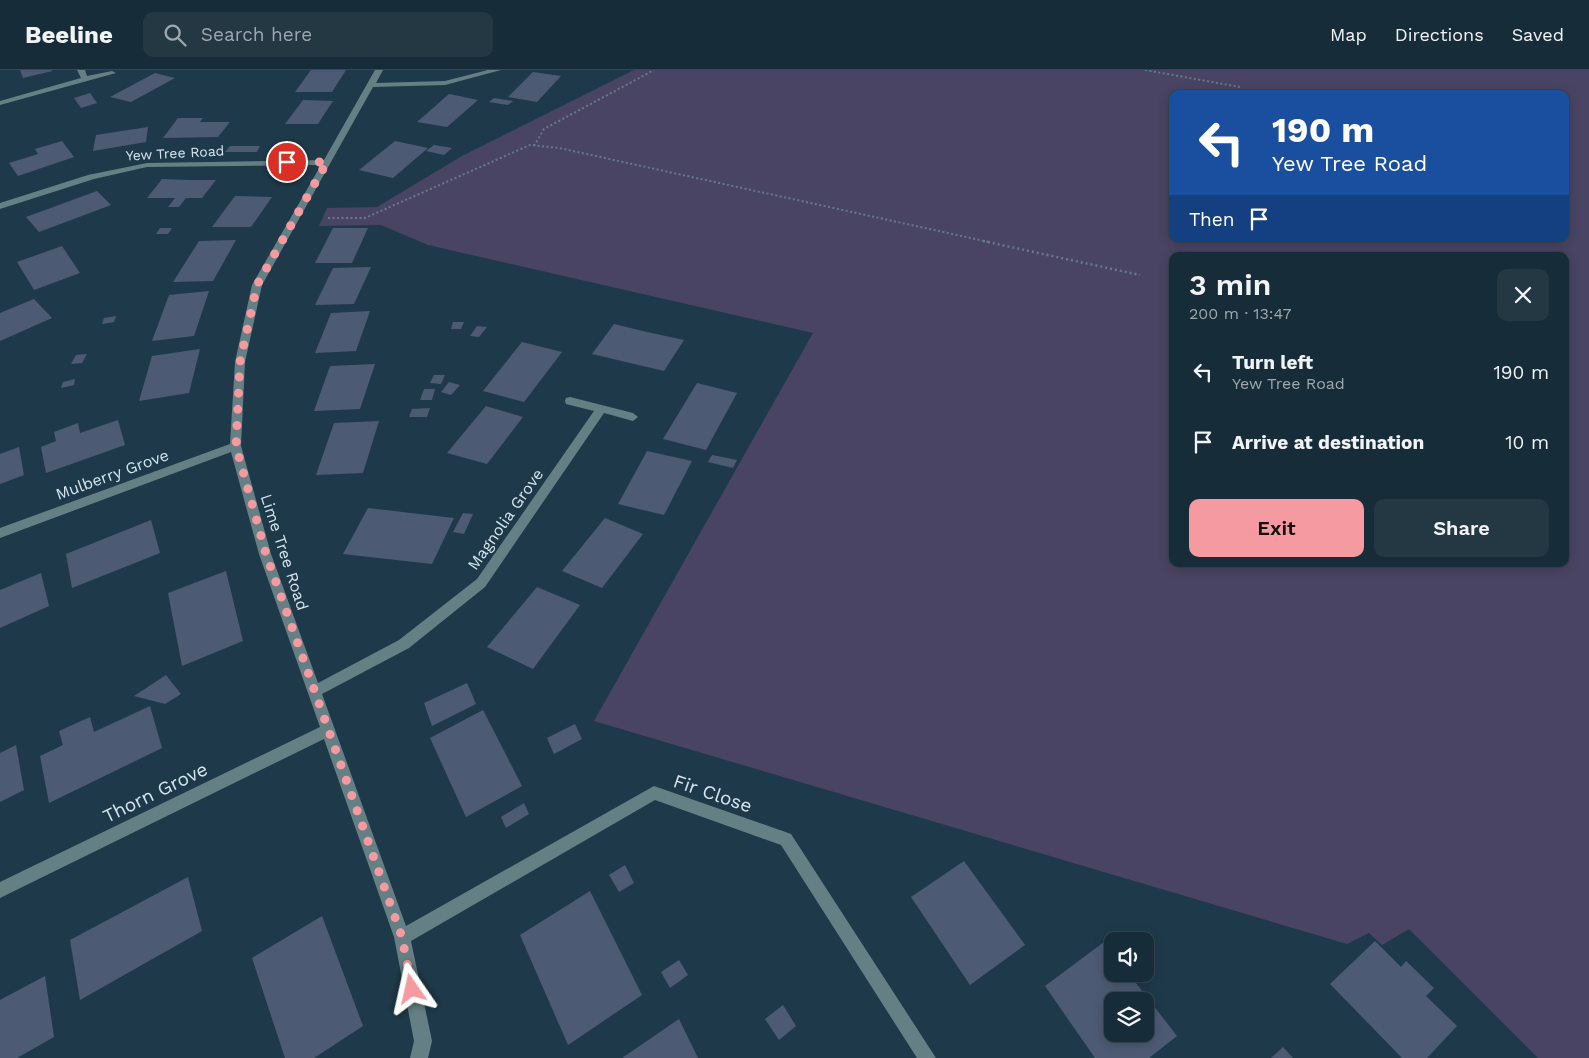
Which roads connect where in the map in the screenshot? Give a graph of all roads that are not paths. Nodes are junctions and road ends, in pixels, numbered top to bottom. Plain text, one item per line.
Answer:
1 (81, 70) edge
2 (379, 70) edge
3 (497, 70) edge
4 (112, 73) dead end
5 (84, 79) junction
6 (371, 85) junction
7 (0, 103) edge
8 (327, 162) junction
9 (0, 206) edge
10 (570, 402) dead end
11 (601, 409) junction
12 (632, 417) dead end
13 (236, 446) junction
14 (0, 533) edge
15 (314, 691) junction
16 (328, 730) junction
17 (0, 890) edge
18 (402, 937) junction
19 (419, 1058) edge
20 (927, 1058) edge

1 - 5 street
2 - 6 street, Lime Tree Road
3 - 6 street
4 - 5 street
5 - 7 street
6 - 8 street, Lime Tree Road
8 - 9 street, Yew Tree Road
8 - 13 street, Lime Tree Road
10 - 11 street
11 - 12 street
11 - 15 street, Magnolia Grove
13 - 14 street, Mulberry Grove
13 - 15 street, Lime Tree Road
15 - 16 street, Lime Tree Road
16 - 17 street, Thorn Grove
16 - 18 street, Lime Tree Road
18 - 19 street, Lime Tree Road
18 - 20 street, Fir Close

